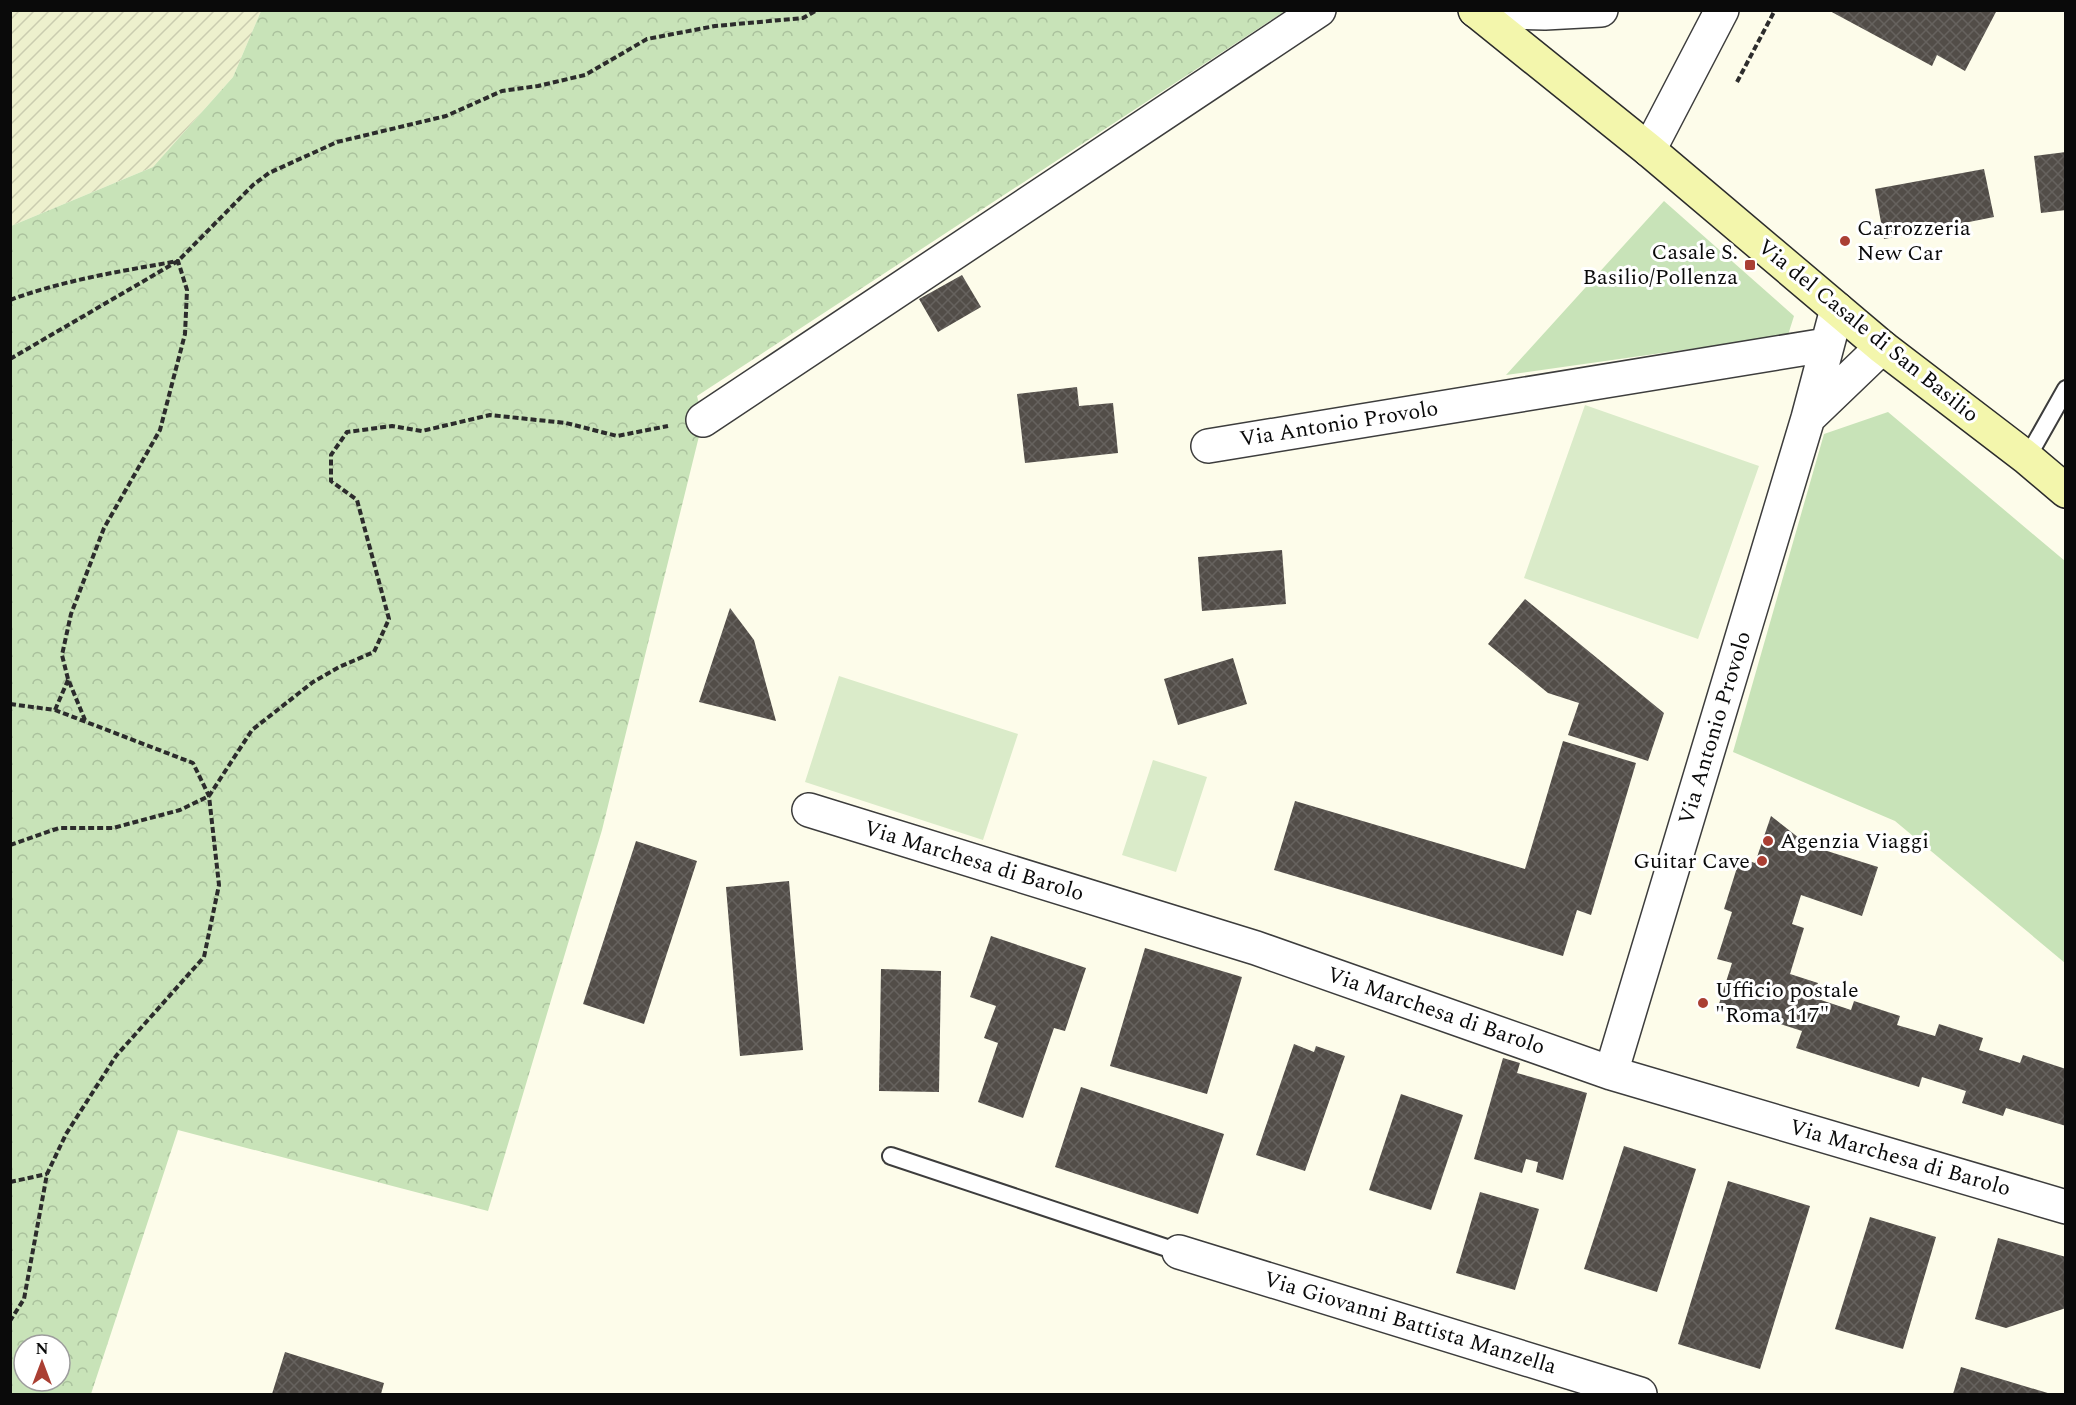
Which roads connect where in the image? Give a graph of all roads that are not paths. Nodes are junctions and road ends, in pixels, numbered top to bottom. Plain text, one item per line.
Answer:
1 (1319, 10) edge
2 (1601, 10) edge
3 (1722, 10) edge
4 (1475, 11) edge
5 (1649, 150) junction
6 (1837, 309) junction
7 (1826, 345) junction
8 (1882, 347) junction
9 (2066, 389) edge
10 (1808, 418) junction
11 (703, 420) road end
12 (1208, 446) dead end
13 (2027, 458) junction
14 (2066, 490) edge
15 (809, 810) dead end
16 (1611, 1073) junction
17 (891, 1156) dead end
18 (2066, 1206) edge
19 (1179, 1252) joint
20 (1640, 1395) edge

1 - 11 street
2 - 4 street
3 - 5 street
4 - 5 street, Via del Casale di San Basilio
5 - 6 street, Via del Casale di San Basilio
6 - 7 street, Via Antonio Provolo
6 - 8 street, Via del Casale di San Basilio
7 - 10 street, Via Antonio Provolo
7 - 12 street, Via Antonio Provolo
8 - 10 street, Via Antonio Provolo
8 - 13 street, Via del Casale di San Basilio
9 - 13 lane
10 - 16 street, Via Antonio Provolo
13 - 14 street, Via del Casale di San Basilio
15 - 16 street, Via Marchesa di Barolo
16 - 18 street, Via Marchesa di Barolo
17 - 19 lane
19 - 20 street, Via Giovanni Battista Manzella

